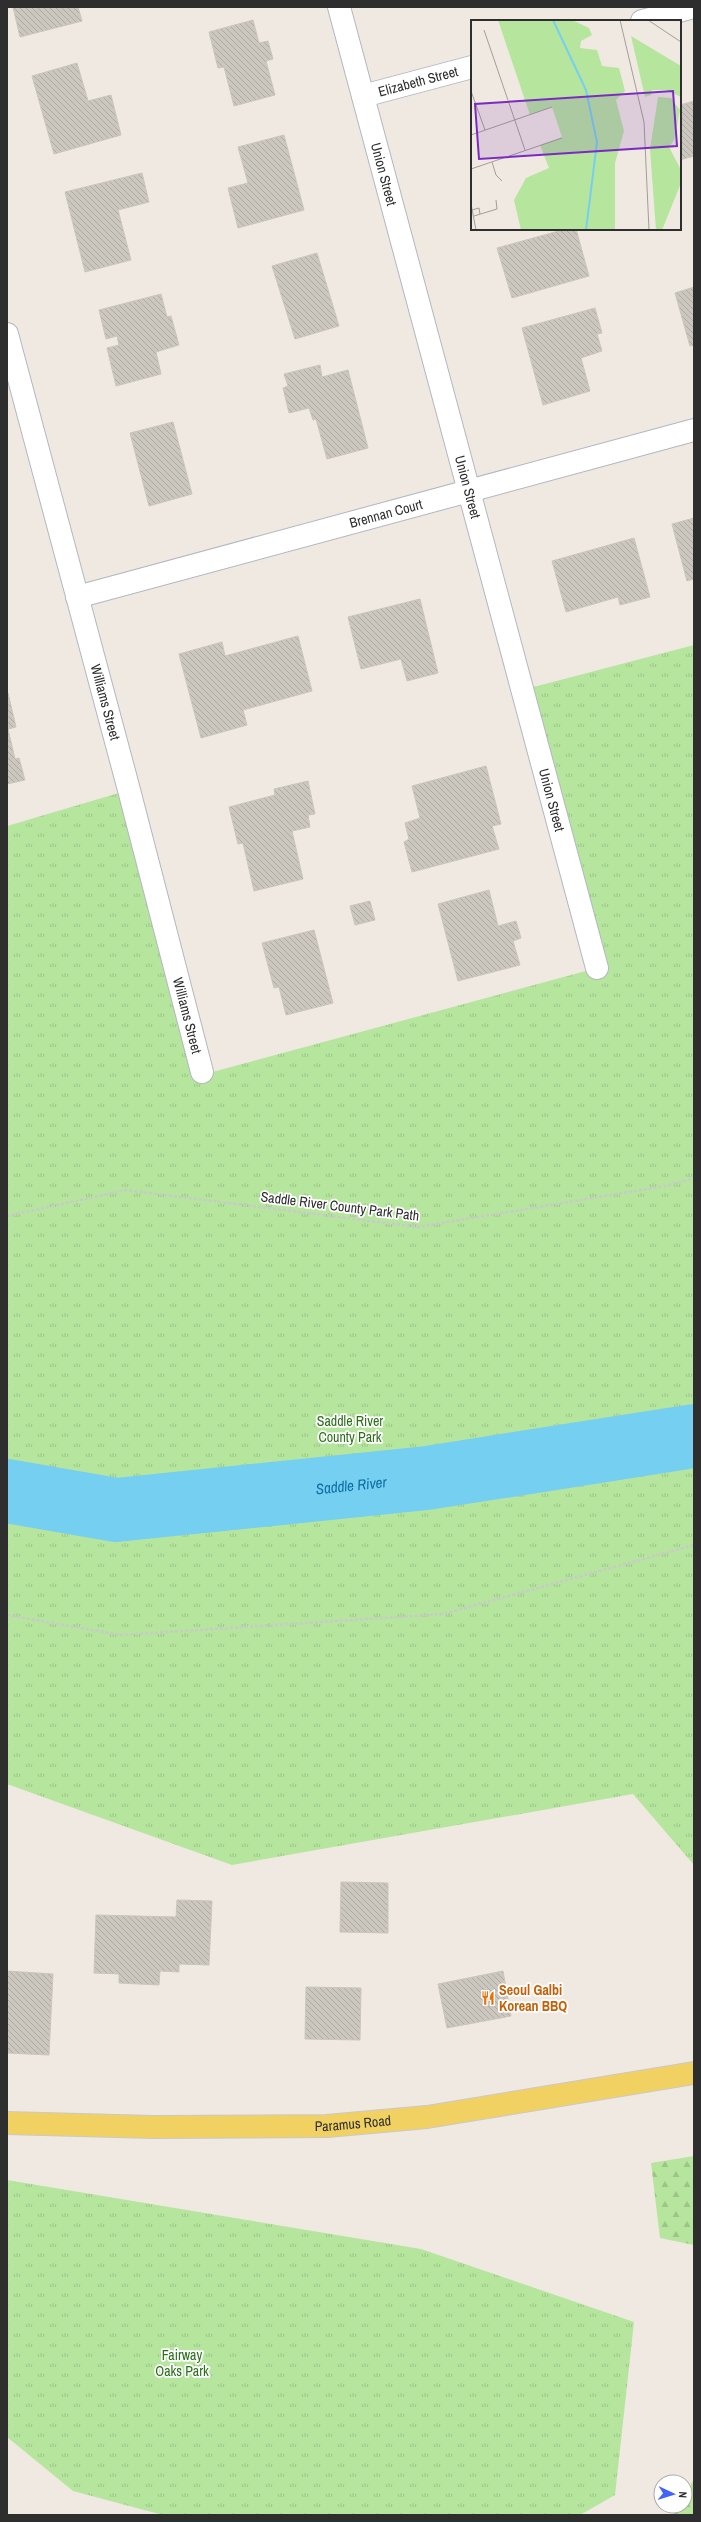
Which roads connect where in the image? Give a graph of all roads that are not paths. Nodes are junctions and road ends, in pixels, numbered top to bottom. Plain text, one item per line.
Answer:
1 (339, 7) edge
2 (694, 7) edge
3 (646, 20) edge
4 (471, 67) edge
5 (363, 96) junction
6 (7, 334) edge
7 (694, 430) edge
8 (469, 491) junction
9 (77, 597) junction
10 (597, 968) dead end
11 (202, 1072) dead end
12 (694, 2073) edge
13 (7, 2123) edge

1 - 5 street, Union Street
2 - 3 street
4 - 5 street, Elizabeth Street
5 - 8 street, Union Street
6 - 9 street, Williams Street
7 - 8 street, Brennan Court
8 - 9 street, Brennan Court
8 - 10 street, Union Street
9 - 11 street, Williams Street
12 - 13 main road, Paramus Road

